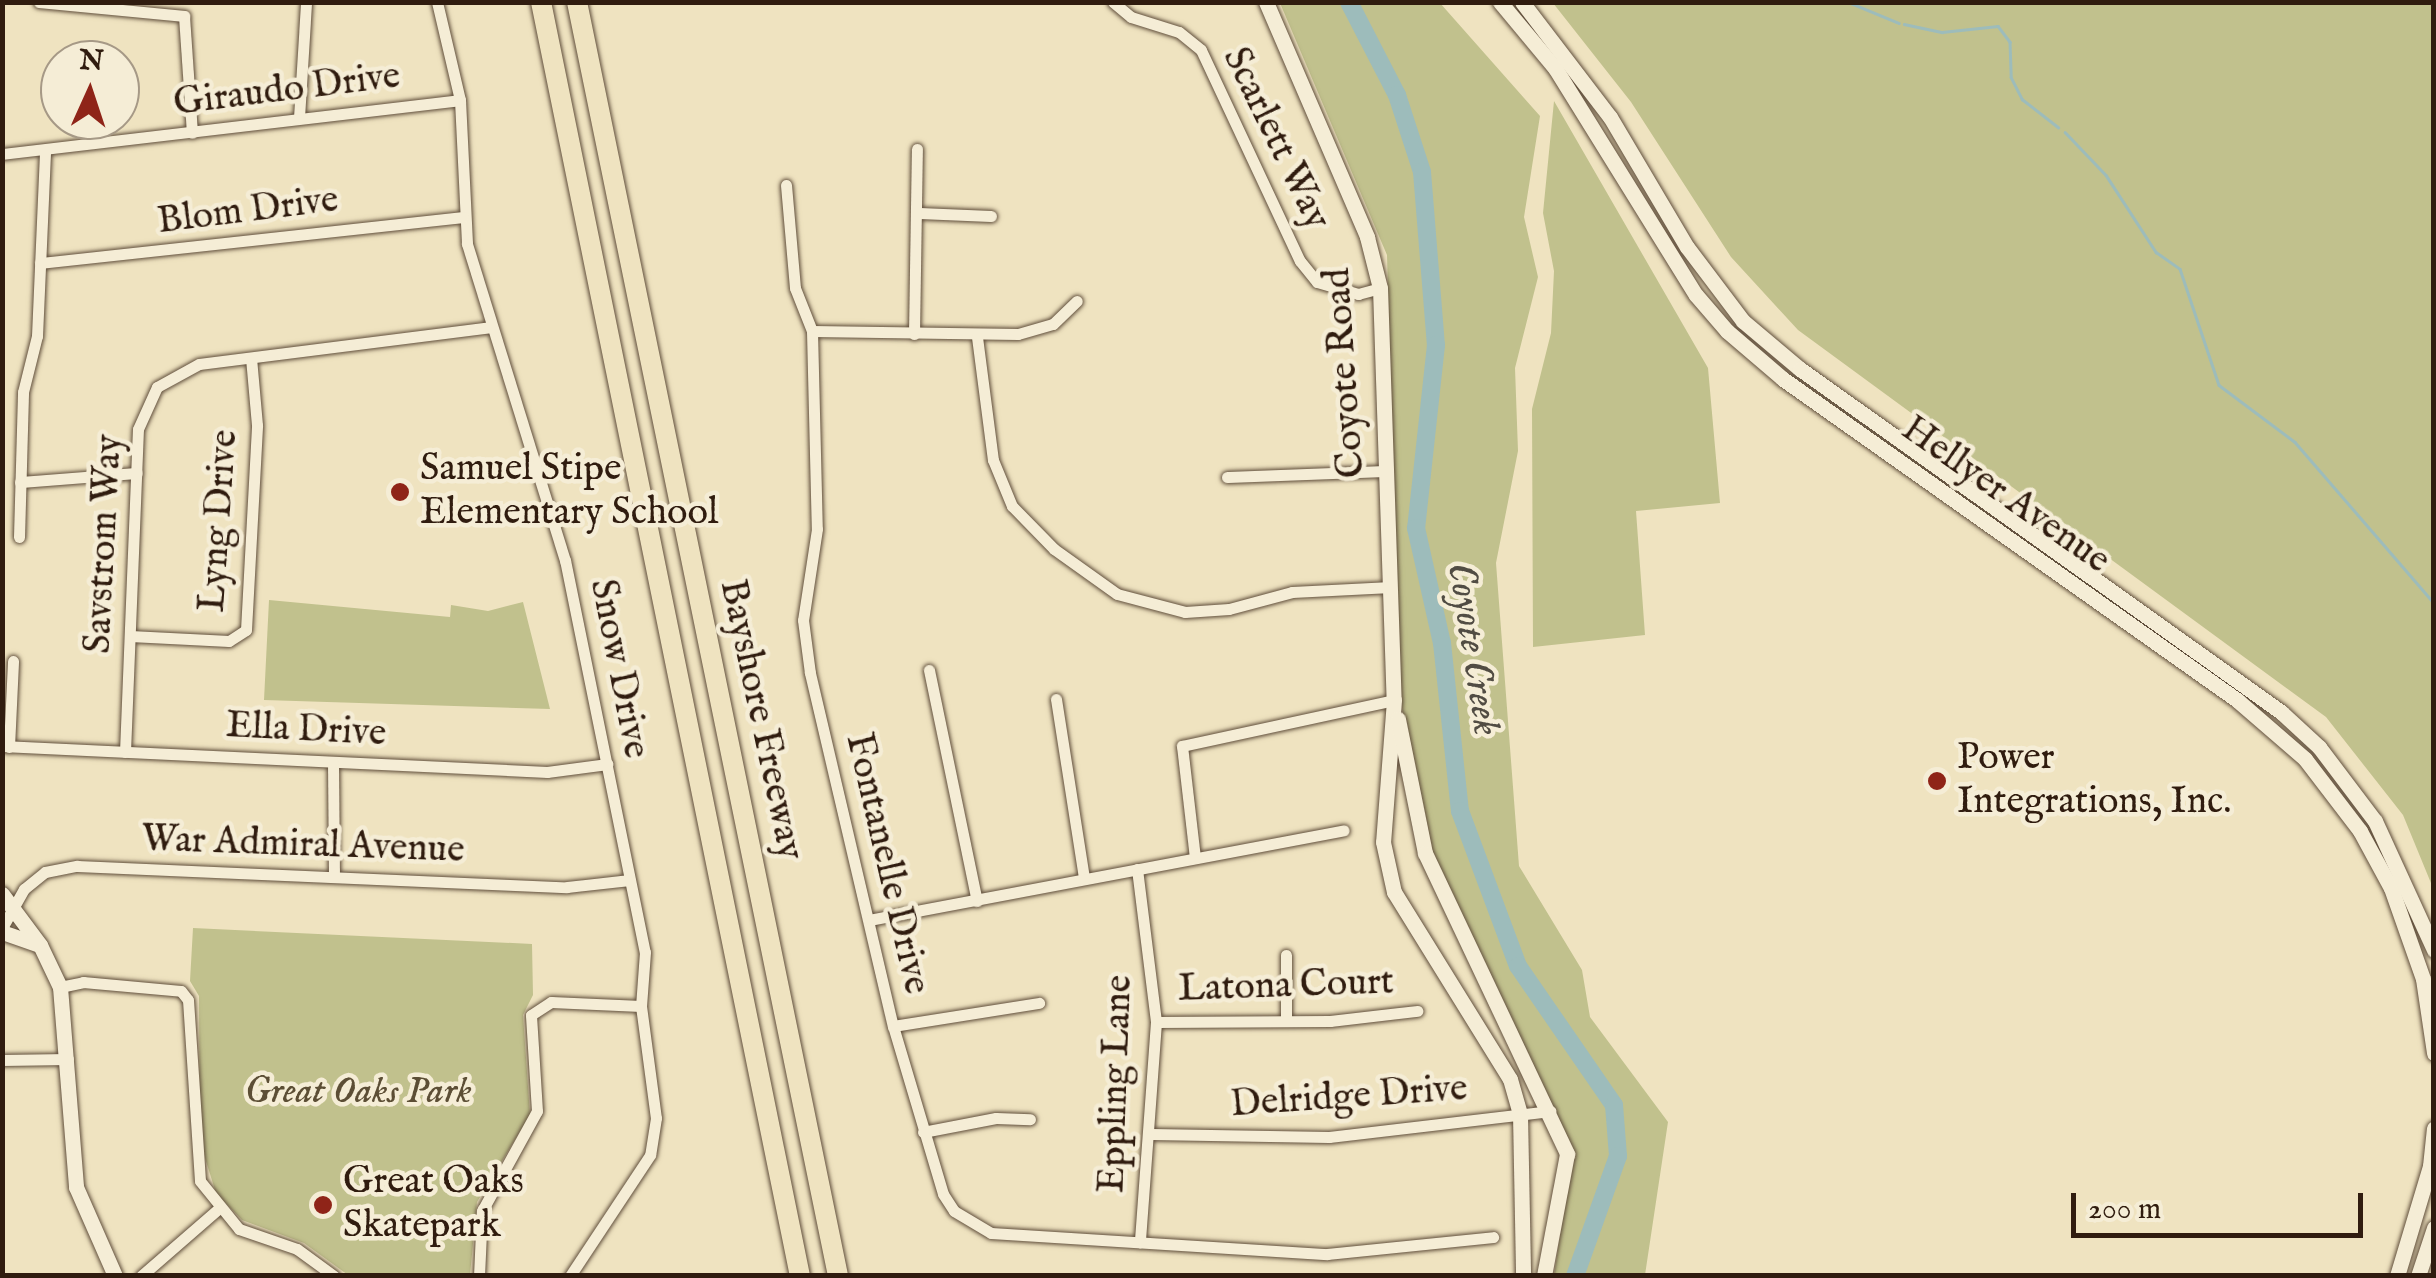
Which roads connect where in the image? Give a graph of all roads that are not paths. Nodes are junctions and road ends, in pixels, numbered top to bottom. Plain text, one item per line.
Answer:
1 (39, 2) edge
2 (306, 2) edge
3 (436, 2) edge
4 (541, 2) edge
5 (577, 2) edge
6 (1113, 2) edge
7 (1266, 2) edge
8 (1500, 2) edge
9 (1522, 2) edge
10 (460, 100) junction
11 (299, 118) junction
12 (192, 133) junction
13 (917, 149) dead end
14 (45, 150) junction
15 (2, 154) edge
16 (786, 185) dead end
17 (919, 213) junction
18 (991, 216) dead end
19 (463, 217) junction
20 (1687, 247) junction
21 (1672, 256) junction
22 (40, 263) junction
23 (1380, 288) junction
24 (1077, 301) dead end
25 (492, 327) junction
26 (812, 331) junction
27 (914, 334) junction
28 (977, 337) junction
29 (251, 358) junction
30 (1386, 471) junction
31 (137, 474) junction
32 (1227, 478) dead end
33 (20, 482) junction
34 (1996, 507) junction
35 (1986, 522) junction
36 (18, 536) dead end
37 (1390, 587) junction
38 (130, 636) junction
39 (13, 661) dead end
40 (929, 670) dead end
41 (1056, 700) dead end
42 (1394, 700) junction
43 (6, 746) edge
44 (2319, 748) junction
45 (125, 752) junction
46 (2305, 759) junction
47 (333, 762) junction
48 (607, 764) junction
49 (1344, 830) dead end
50 (1195, 858) junction
51 (1137, 870) junction
52 (334, 876) junction
53 (1084, 877) junction
54 (630, 880) junction
55 (8, 900) edge
56 (977, 901) junction
57 (869, 920) junction
58 (2, 930) edge
59 (40, 945) junction
60 (2434, 950) edge
61 (1286, 955) dead end
62 (60, 988) junction
63 (1040, 1003) dead end
64 (641, 1006) junction
65 (1417, 1011) dead end
66 (1286, 1021) junction
67 (1156, 1022) junction
68 (893, 1026) junction
69 (2434, 1053) edge
70 (68, 1059) junction
71 (2, 1060) edge
72 (1550, 1111) junction
73 (1520, 1114) junction
74 (1030, 1119) dead end
75 (2434, 1128) edge
76 (923, 1132) junction
77 (1152, 1134) junction
78 (2432, 1166) edge
79 (218, 1208) junction
80 (2434, 1228) edge
81 (1493, 1236) dead end
82 (1140, 1242) junction
83 (114, 1276) edge
84 (141, 1276) edge
85 (334, 1276) edge
86 (478, 1276) edge
87 (570, 1276) edge
88 (800, 1276) edge
89 (838, 1276) edge
90 (1523, 1276) edge
91 (1544, 1276) edge
92 (2397, 1276) edge
93 (2418, 1276) edge

1 - 12 street
2 - 11 street
3 - 10 street, Snow Drive
4 - 88 highway, Bayshore Freeway
5 - 89 highway, Bayshore Freeway
6 - 23 street, Scarlett Way
7 - 23 main road, Coyote Road
8 - 21 main road, Hellyer Avenue
9 - 20 main road, Hellyer Avenue
10 - 11 street, Giraudo Drive
10 - 19 street, Snow Drive
11 - 12 street, Giraudo Drive
12 - 14 street, Giraudo Drive
13 - 17 street
14 - 15 street, Giraudo Drive
14 - 22 street
16 - 26 street, Fontanelle Drive
17 - 18 street
17 - 27 street
19 - 22 street, Blom Drive
19 - 25 street, Snow Drive
20 - 21 main road
20 - 34 main road, Hellyer Avenue
21 - 35 main road, Hellyer Avenue
22 - 33 street
23 - 30 main road, Coyote Road
24 - 28 street
25 - 29 street, Savstrom Way
25 - 48 street, Snow Drive
26 - 27 street
26 - 57 street, Fontanelle Drive
27 - 28 street
28 - 37 street
29 - 31 street, Savstrom Way
29 - 38 street, Lyng Drive
30 - 32 street
30 - 37 main road, Coyote Road
31 - 33 street
31 - 38 street, Savstrom Way
33 - 36 street
34 - 35 main road
34 - 44 main road, Hellyer Avenue
35 - 46 main road, Hellyer Avenue
37 - 42 main road, Coyote Road
38 - 45 street, Savstrom Way
39 - 43 street
40 - 56 street
41 - 53 street
42 - 50 street
42 - 72 main road, Coyote Road
42 - 73 main road, Coyote Road
43 - 45 street, Ella Drive
44 - 46 main road
44 - 60 main road, Hellyer Avenue
45 - 47 street, Ella Drive
46 - 69 main road, Hellyer Avenue
47 - 48 street, Ella Drive
47 - 52 street
48 - 54 street, Snow Drive
49 - 50 street
50 - 51 street
51 - 53 street
51 - 67 street, Eppling Lane
52 - 54 street, War Admiral Avenue
52 - 55 street, War Admiral Avenue
53 - 56 street
54 - 64 street, Snow Drive
55 - 58 street, War Admiral Avenue
55 - 59 main road
56 - 57 street
57 - 68 street, Fontanelle Drive
58 - 59 main road
59 - 62 main road
61 - 66 street
62 - 70 main road
62 - 79 street
63 - 68 street
64 - 86 street
64 - 87 street, Snow Drive
65 - 66 street, Latona Court
66 - 67 street, Latona Court
67 - 77 street, Eppling Lane
68 - 76 street, Fontanelle Drive
70 - 71 street
70 - 83 main road
72 - 73 street, Delridge Drive
72 - 91 main road, Coyote Road
73 - 77 street, Delridge Drive
73 - 90 main road, Coyote Road
74 - 76 street
75 - 78 main road
76 - 82 street, Fontanelle Drive
77 - 82 street, Eppling Lane
78 - 92 main road
79 - 84 street
79 - 85 street
80 - 93 main road
81 - 82 street, Fontanelle Drive

